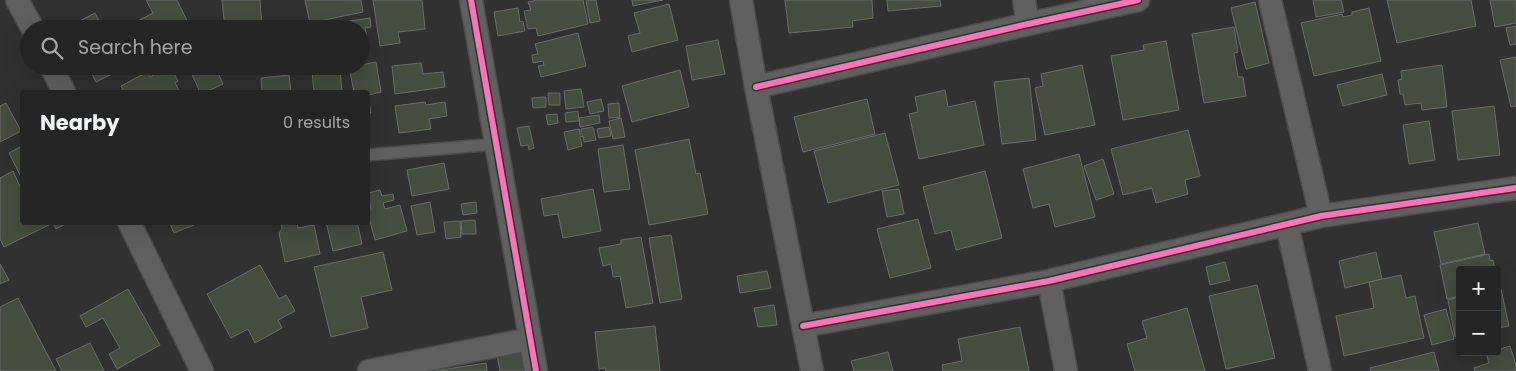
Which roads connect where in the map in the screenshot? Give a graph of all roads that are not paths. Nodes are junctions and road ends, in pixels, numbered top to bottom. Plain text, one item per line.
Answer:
1 (17, 0) edge
2 (471, 0) edge
3 (741, 0) edge
4 (1024, 0) edge
5 (1138, 0) edge
6 (1270, 0) edge
7 (28, 20) edge
8 (1028, 24) junction
9 (56, 75) edge
10 (756, 87) junction
11 (63, 90) edge
12 (496, 144) junction
13 (370, 155) edge
14 (1516, 188) edge
15 (1321, 216) junction
16 (130, 225) edge
17 (1287, 225) junction
18 (1049, 281) junction
19 (803, 326) junction
20 (530, 339) junction
21 (202, 371) edge
22 (369, 371) edge
23 (536, 371) edge
24 (812, 371) edge
25 (1066, 371) edge
26 (1320, 371) edge

1 - 7 street
2 - 12 street
3 - 10 street
4 - 8 street
5 - 8 street
6 - 15 street
8 - 10 street
9 - 11 street
10 - 19 street
12 - 13 lane
12 - 20 street
14 - 15 street
15 - 17 street
16 - 21 street
17 - 18 street
17 - 26 street
18 - 19 street
18 - 25 street
19 - 24 street
20 - 22 street
20 - 23 street

